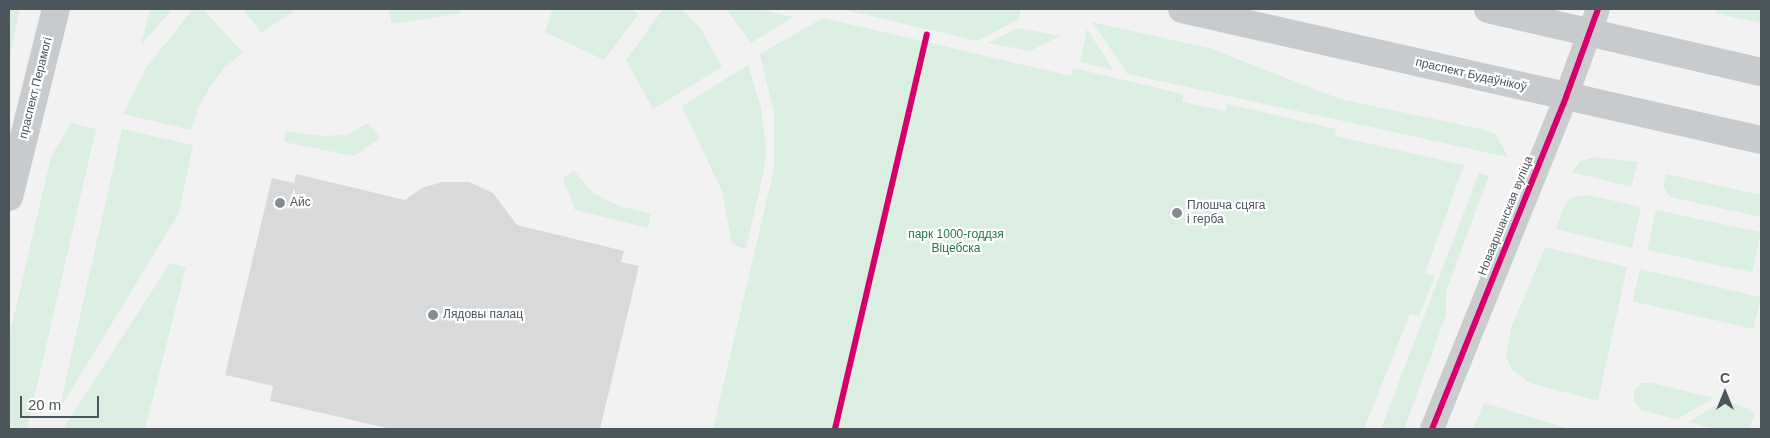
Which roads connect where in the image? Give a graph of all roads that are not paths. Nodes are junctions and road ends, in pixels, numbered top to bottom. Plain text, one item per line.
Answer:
1 (56, 9) edge
2 (1182, 9) edge
3 (1488, 9) edge
4 (1594, 20) edge
5 (1761, 72) edge
6 (1566, 97) junction
7 (1761, 140) edge
8 (9, 197) edge
9 (1432, 429) edge

1 - 8 main road, праспект Перамогі
2 - 6 main road, праспект Будаўнікоў
3 - 4 main road
4 - 5 main road
4 - 6 street, Новааршанская вуліца
6 - 7 main road, праспект Будаўнікоў
6 - 9 street, Новааршанская вуліца

